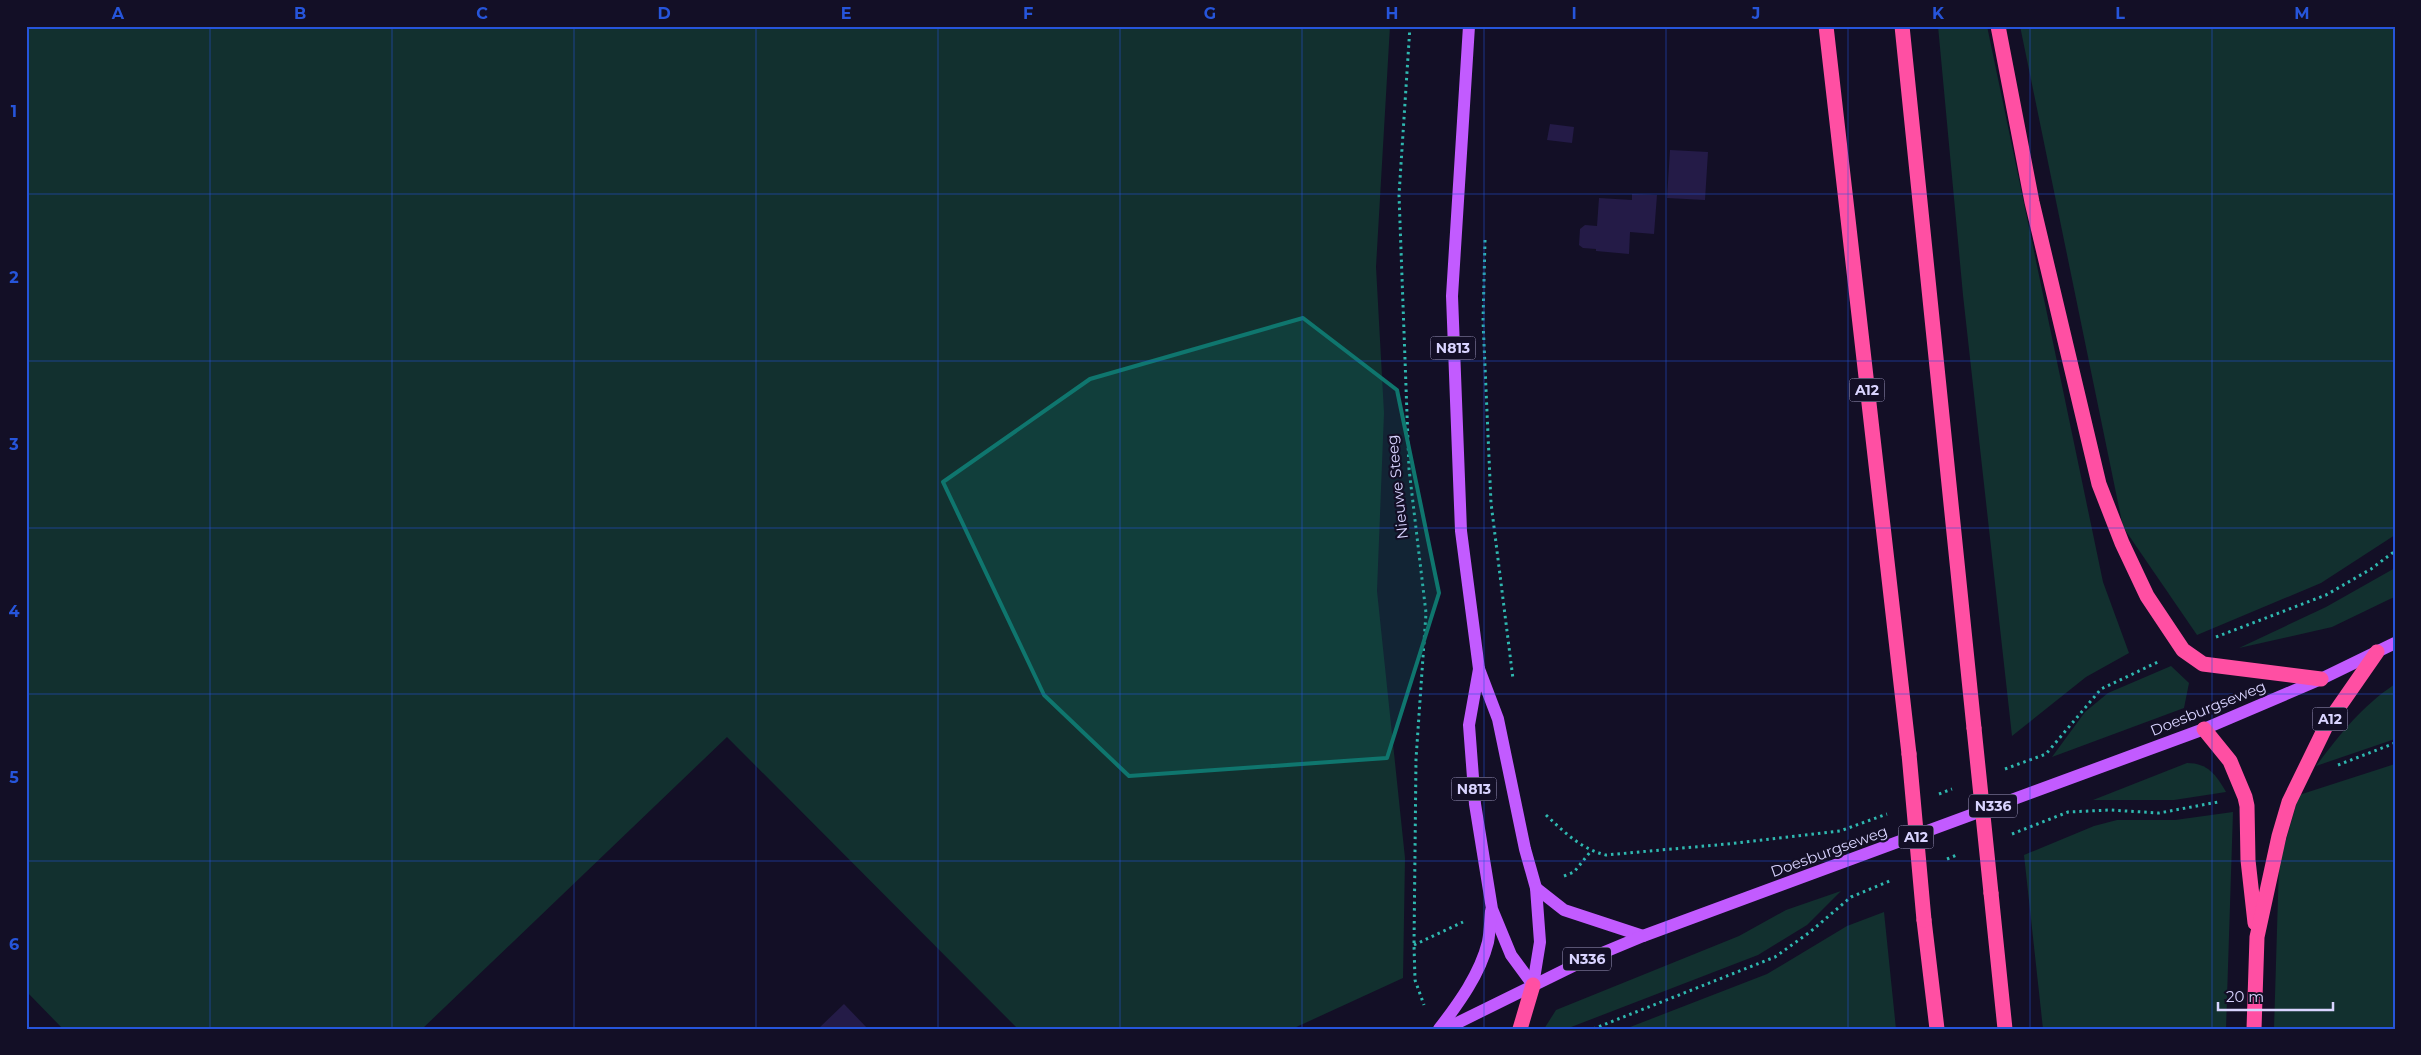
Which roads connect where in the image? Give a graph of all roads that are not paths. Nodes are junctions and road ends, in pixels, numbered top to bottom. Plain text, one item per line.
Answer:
1 (1469, 26) edge
2 (1826, 26) edge
3 (1902, 26) edge
4 (1998, 26) edge
5 (2395, 643) edge
6 (2377, 652) junction
7 (1479, 669) junction
8 (2321, 679) junction
9 (2204, 729) junction
10 (1536, 888) junction
11 (1492, 909) junction
12 (1643, 936) junction
13 (2257, 937) junction
14 (1532, 985) junction
15 (1439, 1029) edge
16 (1445, 1029) edge
17 (1520, 1029) edge
18 (1937, 1029) edge
19 (2005, 1029) edge
20 (2254, 1029) edge

1 - 7 main road, N813
2 - 18 highway, A12, bridge
3 - 19 highway, bridge
4 - 8 highway
5 - 6 main road, Doesburgseweg / N336
6 - 8 main road, Doesburgseweg / N336
6 - 13 highway, A12
7 - 10 main road, N813
7 - 11 main road, N813
8 - 9 main road, Doesburgseweg / N336
9 - 12 main road, Doesburgseweg / N336
9 - 13 highway, A12
10 - 12 main road
10 - 14 main road, N813
11 - 14 main road, N813
11 - 15 main road
12 - 14 main road, Doesburgseweg / N336
13 - 20 highway, A12
14 - 16 main road, Doesburgseweg / N336
14 - 17 highway

